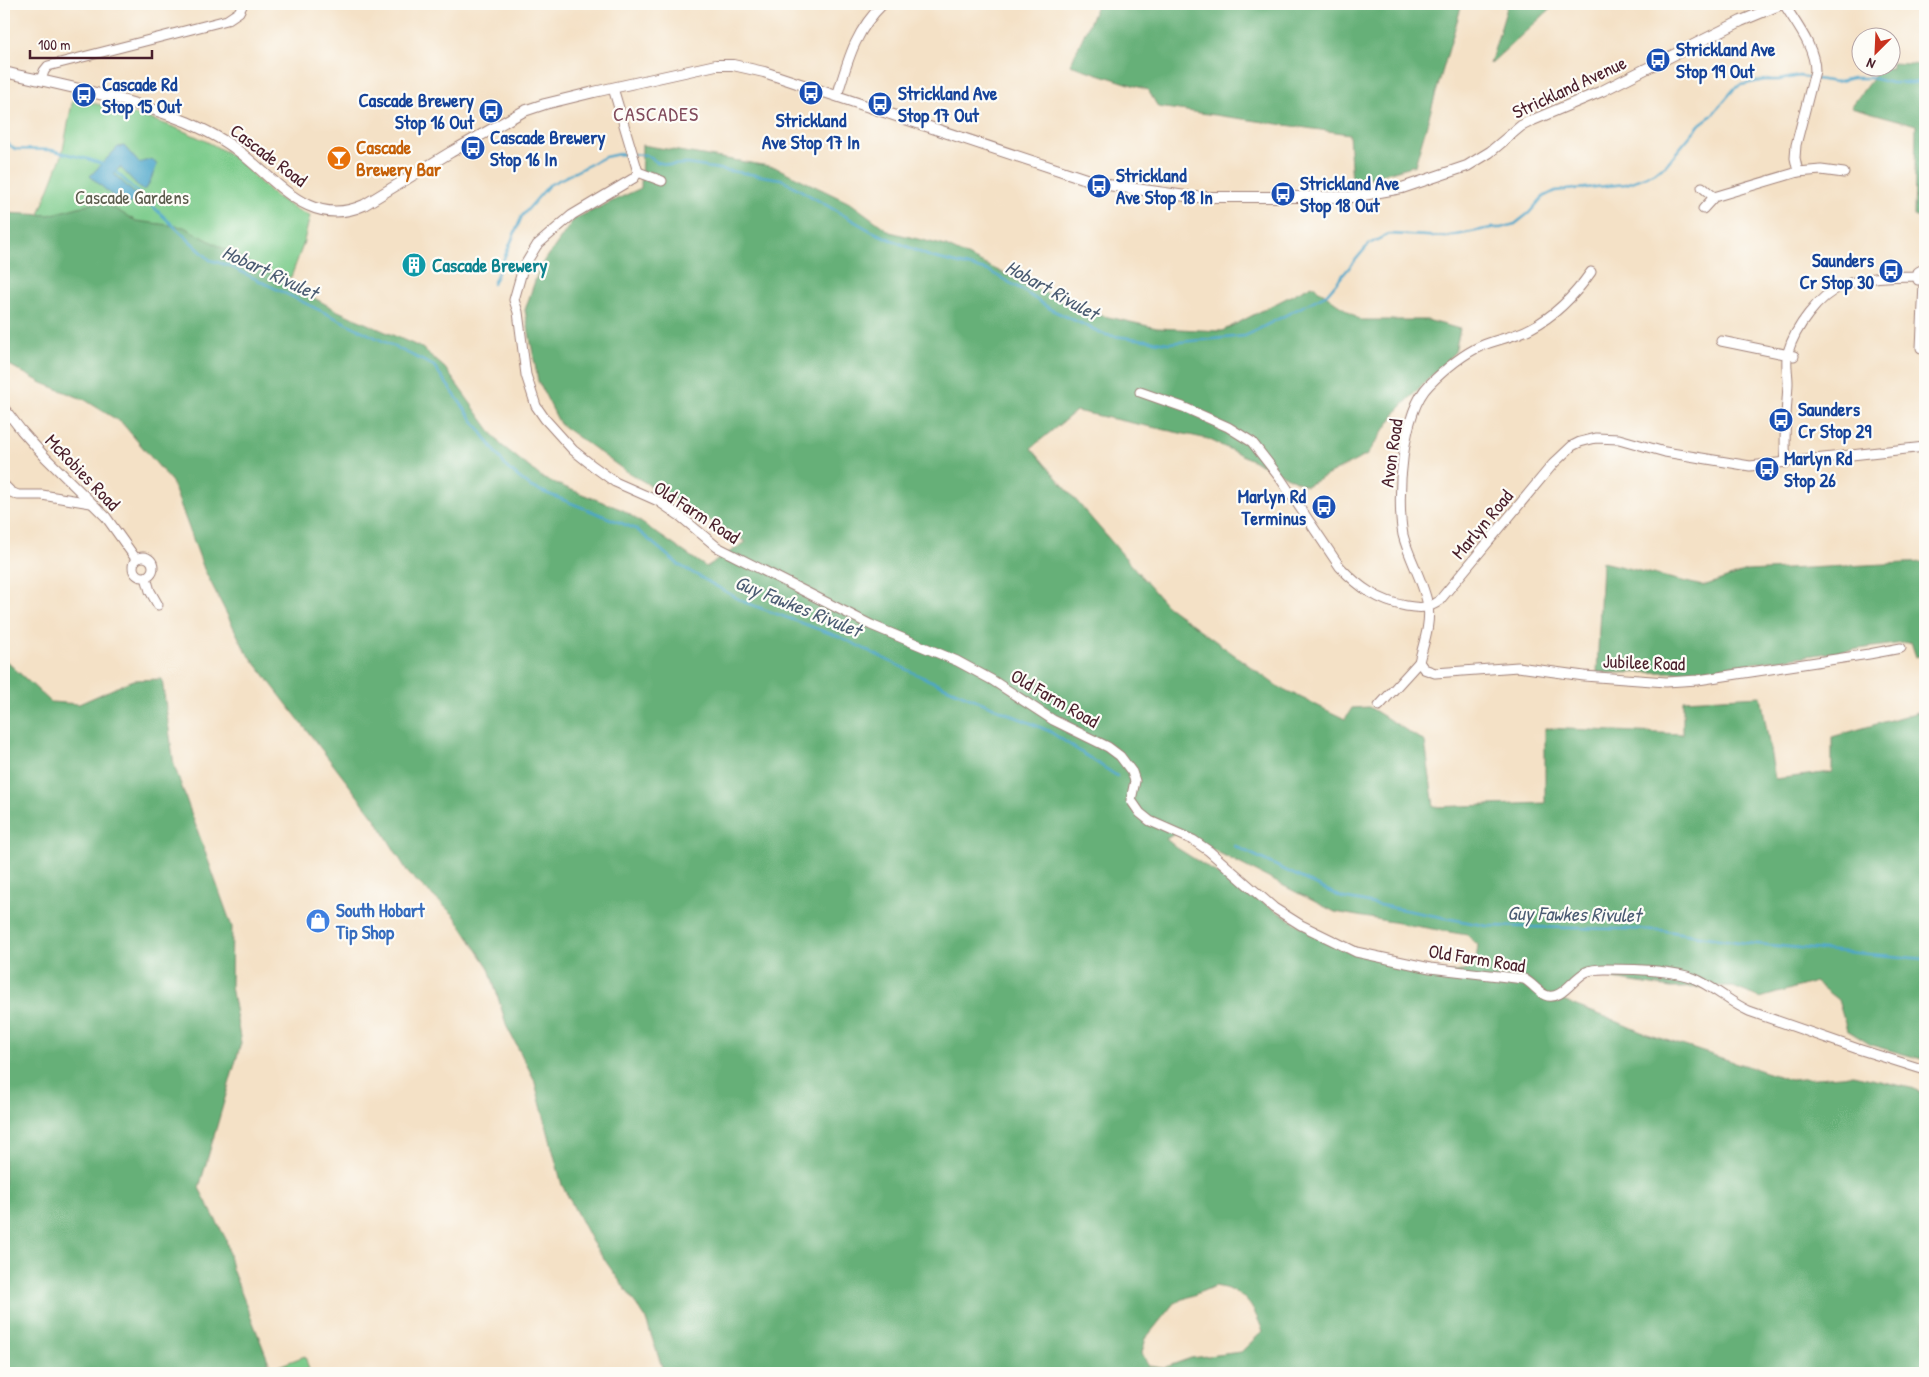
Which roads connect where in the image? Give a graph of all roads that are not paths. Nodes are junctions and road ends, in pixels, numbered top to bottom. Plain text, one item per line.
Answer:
1 (244, 4) edge
2 (883, 4) edge
3 (1783, 4) edge
4 (4, 72) edge
5 (41, 80) junction
6 (613, 88) junction
7 (837, 96) junction
8 (638, 172) junction
9 (1798, 172) junction
10 (1844, 173) dead end
11 (662, 181) dead end
12 (1702, 187) dead end
13 (1714, 197) junction
14 (1703, 209) dead end
15 (1925, 268) edge
16 (1591, 272) dead end
17 (1917, 276) junction
18 (1924, 283) edge
19 (1721, 341) dead end
20 (1921, 348) dead end
21 (1791, 355) junction
22 (1140, 392) dead end
23 (4, 408) edge
24 (1925, 447) edge
25 (1786, 462) junction
26 (4, 485) edge
27 (91, 503) junction
28 (136, 559) junction
29 (146, 577) junction
30 (158, 605) dead end
31 (1428, 607) junction
32 (1901, 648) dead end
33 (1419, 662) junction
34 (1379, 706) dead end
35 (1925, 1070) edge

1 - 5 street
2 - 7 street
3 - 7 street, Strickland Avenue
3 - 9 street
4 - 5 street, Cascade Road
5 - 6 street, Cascade Road
6 - 7 street, Strickland Avenue
6 - 8 street
8 - 11 street
8 - 35 street, Old Farm Road
9 - 10 street
9 - 13 street
12 - 13 street
13 - 14 street
15 - 17 street
16 - 31 street, Avon Road
17 - 18 street
17 - 21 street
18 - 20 street
19 - 21 street
21 - 25 street
22 - 31 street
23 - 27 street, McRobies Road
24 - 25 street, Marlyn Road
25 - 31 street, Marlyn Road
26 - 27 street
27 - 28 street, McRobies Road
28 - 29 street
28 - 29 street
29 - 30 street
31 - 33 street
32 - 33 street, Jubilee Road
33 - 34 street

